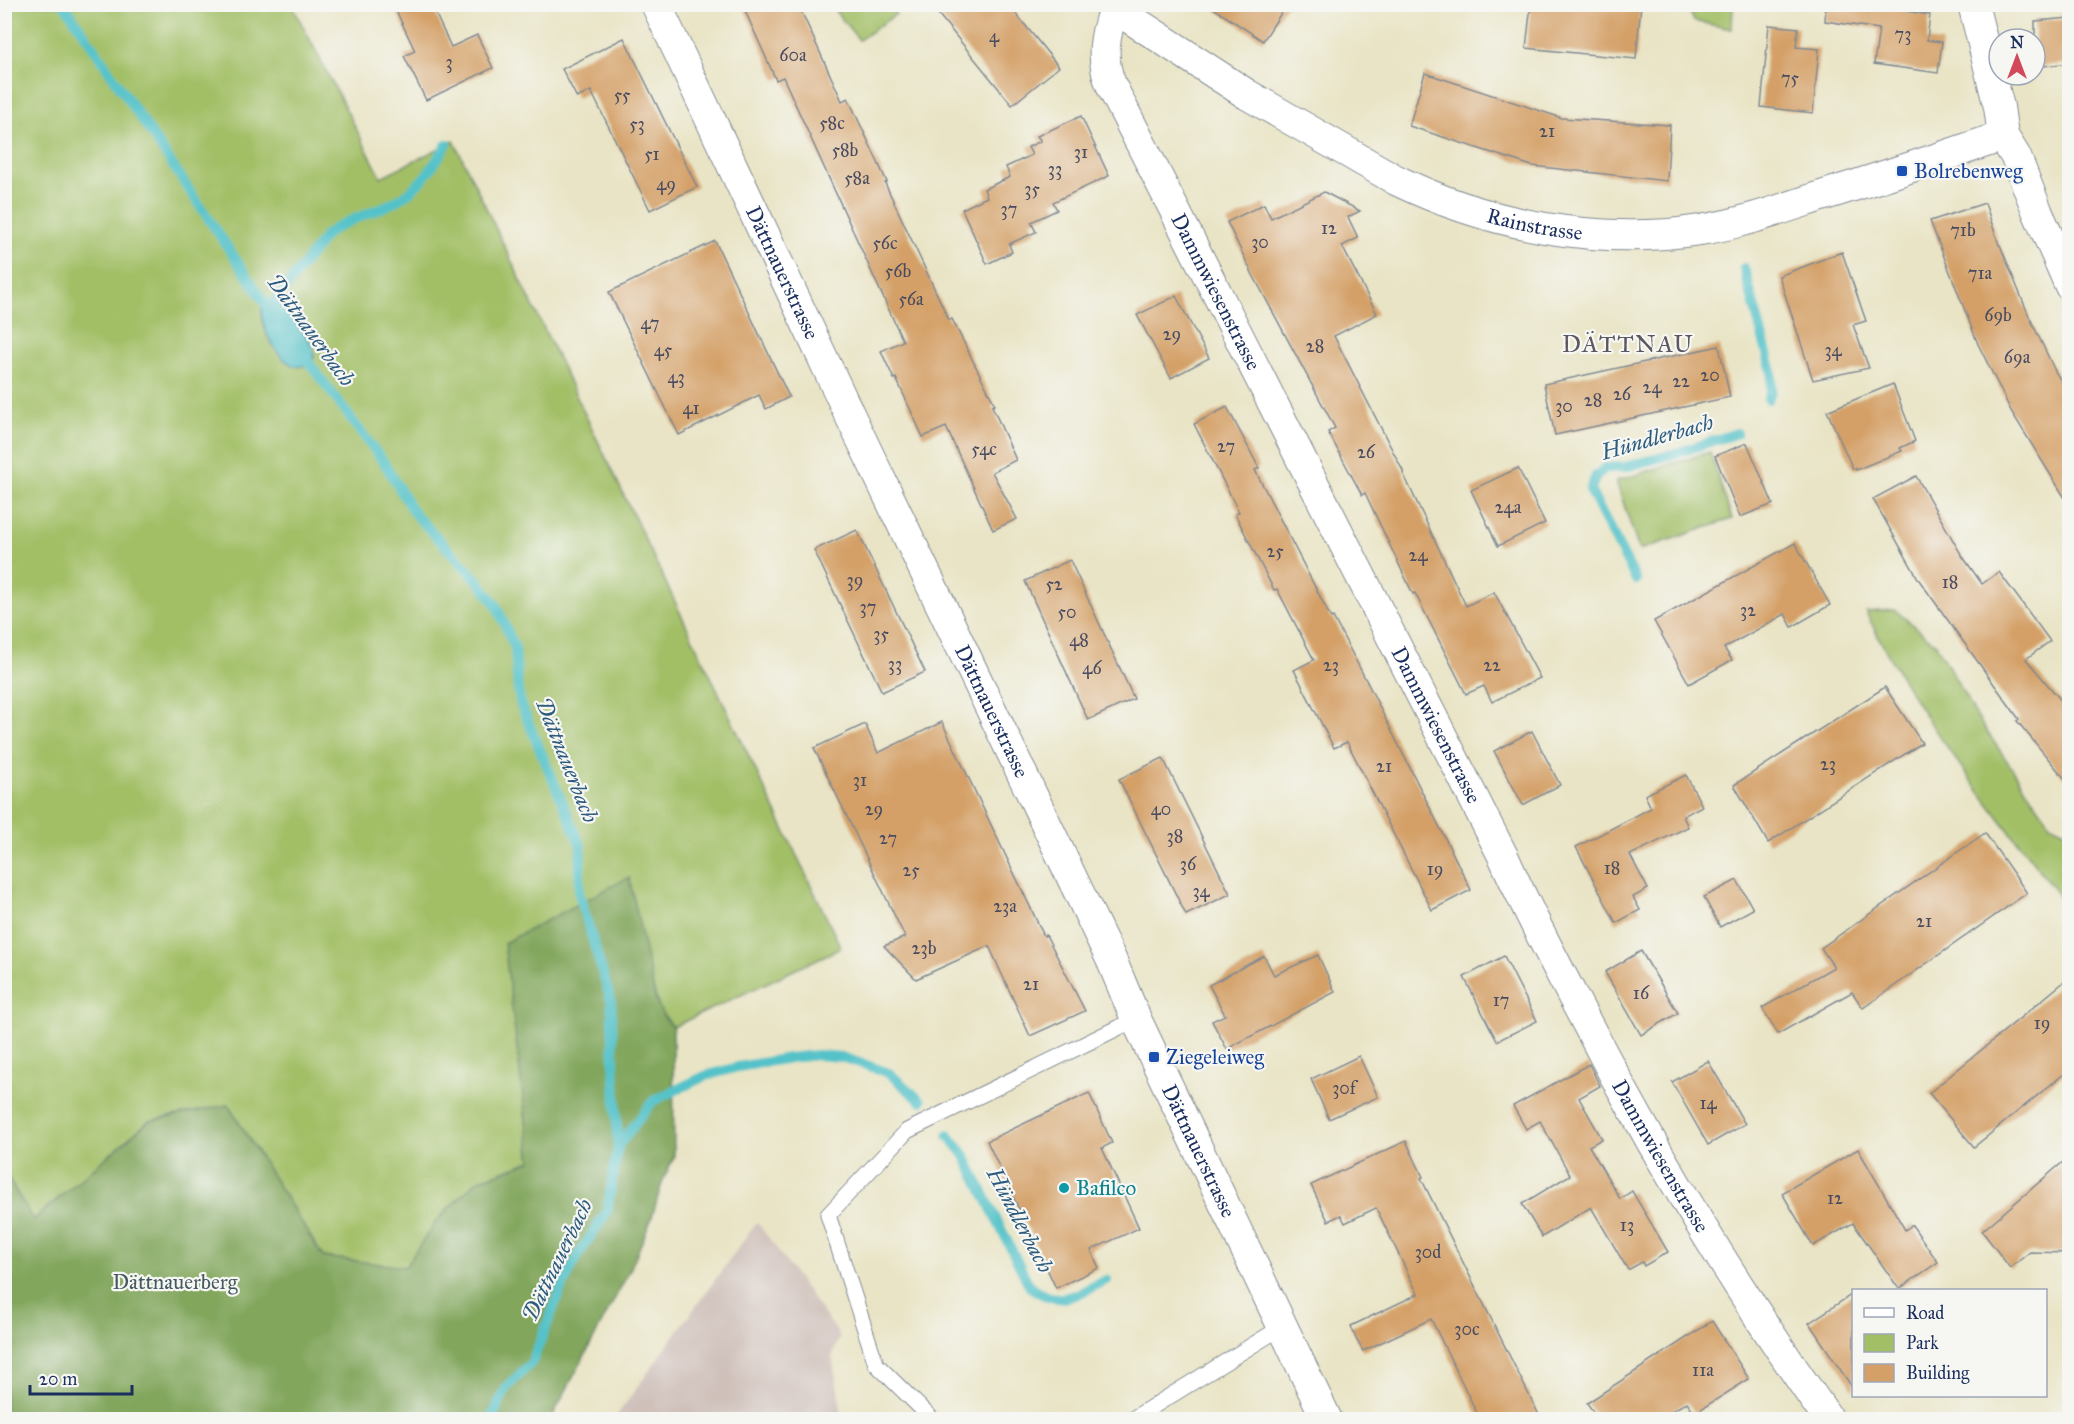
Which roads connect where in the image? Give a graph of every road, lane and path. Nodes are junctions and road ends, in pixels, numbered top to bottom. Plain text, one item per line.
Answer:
1 (656, 4) edge
2 (1973, 4) edge
3 (1111, 7) edge
4 (2003, 136) junction
5 (2070, 286) edge
6 (1136, 1019) junction
7 (1282, 1327) junction
8 (933, 1419) edge
9 (1131, 1419) edge
10 (1327, 1419) edge
11 (1829, 1419) edge

1 - 6 street, Dättnauerstrasse
2 - 4 street
3 - 4 street, Rainstrasse
3 - 11 street, Dammwiesenstrasse
4 - 5 street
6 - 7 street, Dättnauerstrasse
6 - 8 lane
7 - 9 lane
7 - 10 street, Dättnauerstrasse

